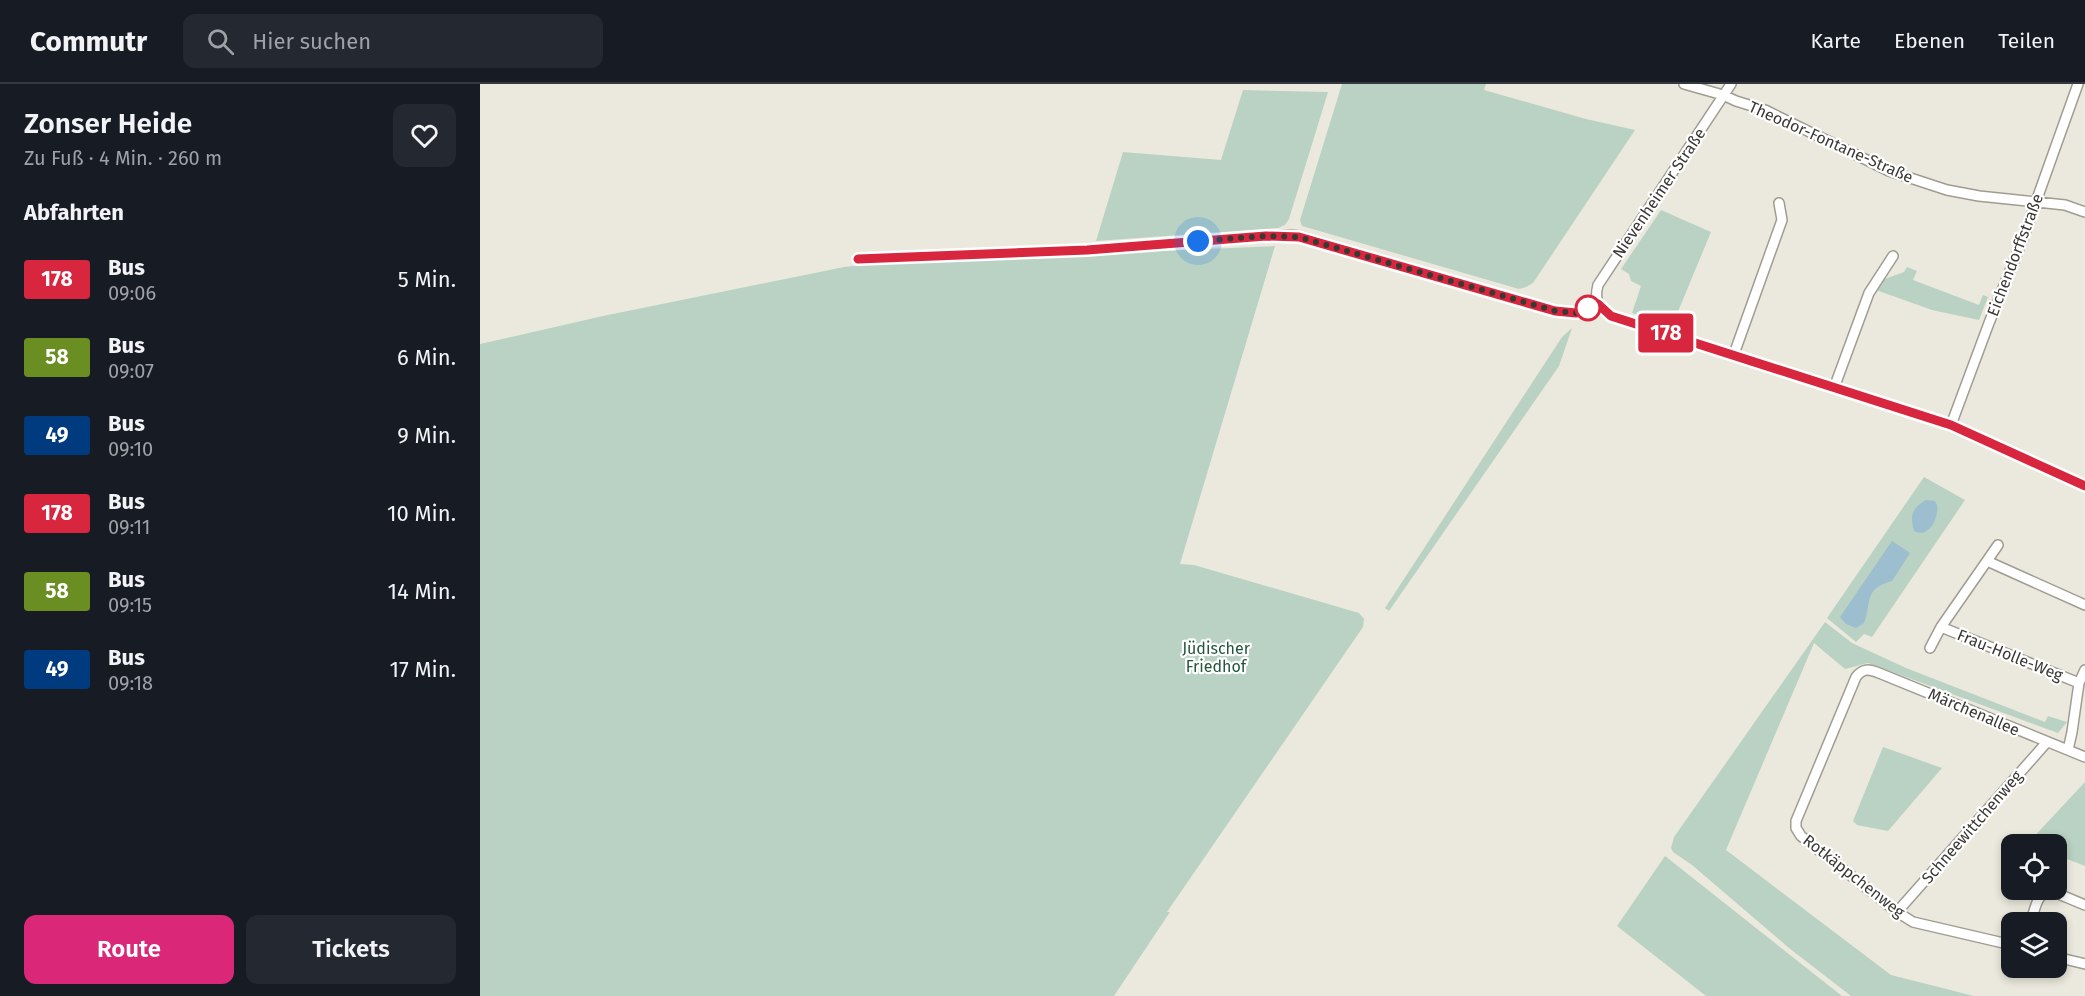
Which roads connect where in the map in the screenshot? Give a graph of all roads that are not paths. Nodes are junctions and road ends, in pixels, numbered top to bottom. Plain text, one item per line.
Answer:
1 (1684, 84) edge
2 (1731, 84) edge
3 (2078, 84) edge
4 (1723, 95) junction
5 (2037, 202) junction
6 (1779, 203) dead end
7 (2085, 212) edge
8 (1893, 256) dead end
9 (858, 259) dead end
10 (1598, 304) junction
11 (1734, 354) junction
12 (1834, 388) junction
13 (1951, 425) junction
14 (2085, 486) edge
15 (1998, 545) dead end
16 (1988, 561) junction
17 (2085, 605) edge
18 (1941, 627) junction
19 (1930, 648) dead end
20 (1863, 670) joint
21 (2085, 670) edge
22 (2079, 683) junction
23 (2047, 742) junction
24 (2068, 750) junction
25 (2085, 757) edge
26 (2085, 905) edge
27 (1897, 912) junction
28 (2034, 912) edge
29 (2001, 942) edge
30 (2067, 960) edge
31 (2085, 964) edge

1 - 4 street, Theodor-Fontane-Straße
2 - 4 street, Nievenheimer Straße
3 - 5 street, Eichendorffstraße
4 - 5 street, Theodor-Fontane-Straße
4 - 10 street, Nievenheimer Straße
5 - 7 street, Theodor-Fontane-Straße
5 - 13 street, Eichendorffstraße
6 - 11 street
8 - 12 street
9 - 10 street
10 - 11 street
11 - 12 street
12 - 13 street
13 - 14 street
15 - 16 street, Frau-Holle-Weg
16 - 17 street
16 - 18 street, Frau-Holle-Weg
18 - 19 street, Frau-Holle-Weg
18 - 22 street, Frau-Holle-Weg
20 - 23 street, Märchenallee
20 - 27 street, Rotkäppchenweg
21 - 22 street, Frau-Holle-Weg
22 - 24 street, Frau-Holle-Weg
23 - 24 street, Märchenallee
23 - 27 street, Schneewittchenweg
24 - 25 street, Märchenallee
26 - 28 street
27 - 29 street, Rotkäppchenweg
30 - 31 street

